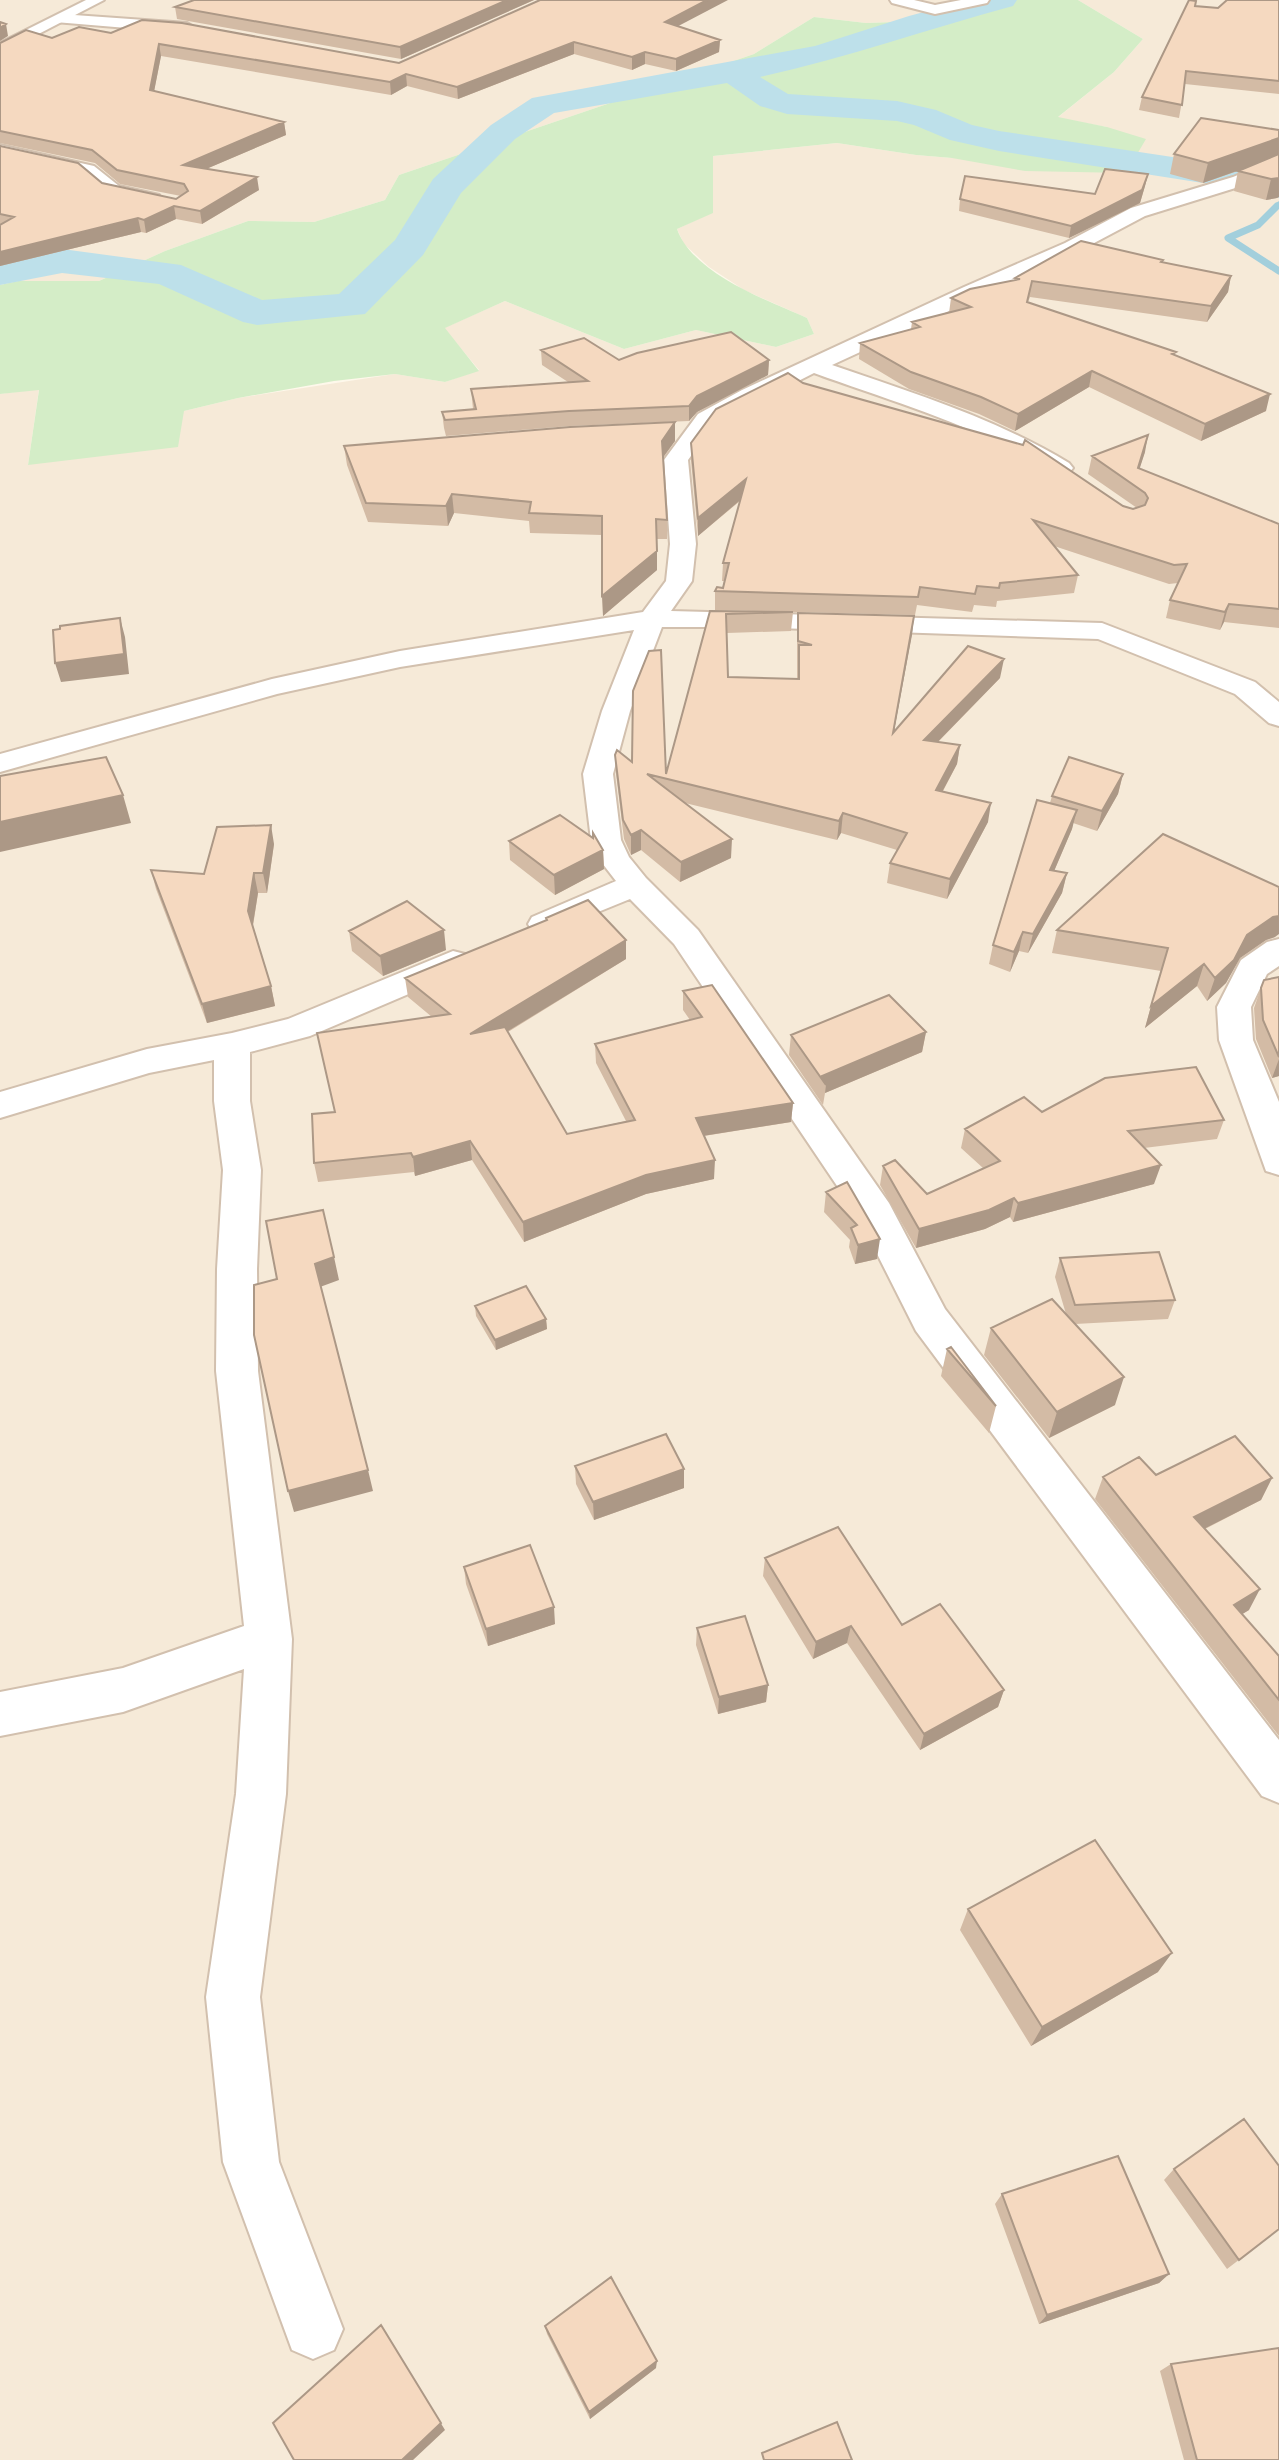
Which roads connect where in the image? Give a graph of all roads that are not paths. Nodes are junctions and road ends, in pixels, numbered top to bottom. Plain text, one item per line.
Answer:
1 (97, 0) edge
2 (897, 0) edge
3 (982, 0) edge
4 (60, 19) junction
5 (209, 32) edge
6 (2, 47) edge
7 (0, 150) edge
8 (1279, 163) edge
9 (166, 201) edge
10 (814, 366) junction
11 (1082, 483) edge
12 (652, 619) junction
13 (1279, 717) edge
14 (0, 763) edge
15 (635, 885) junction
16 (1279, 950) edge
17 (232, 1045) junction
18 (0, 1105) edge
19 (1279, 1161) edge
20 (269, 1640) junction
21 (0, 1714) edge
22 (1279, 1779) edge
23 (313, 2329) dead end

1 - 4 street
2 - 3 street
4 - 5 street
4 - 6 street
7 - 9 street
8 - 10 street
10 - 11 street
10 - 12 street
12 - 13 street
12 - 14 street
12 - 15 street
15 - 17 street
15 - 22 street
16 - 19 street
17 - 18 street
17 - 20 street
20 - 21 street
20 - 23 street

